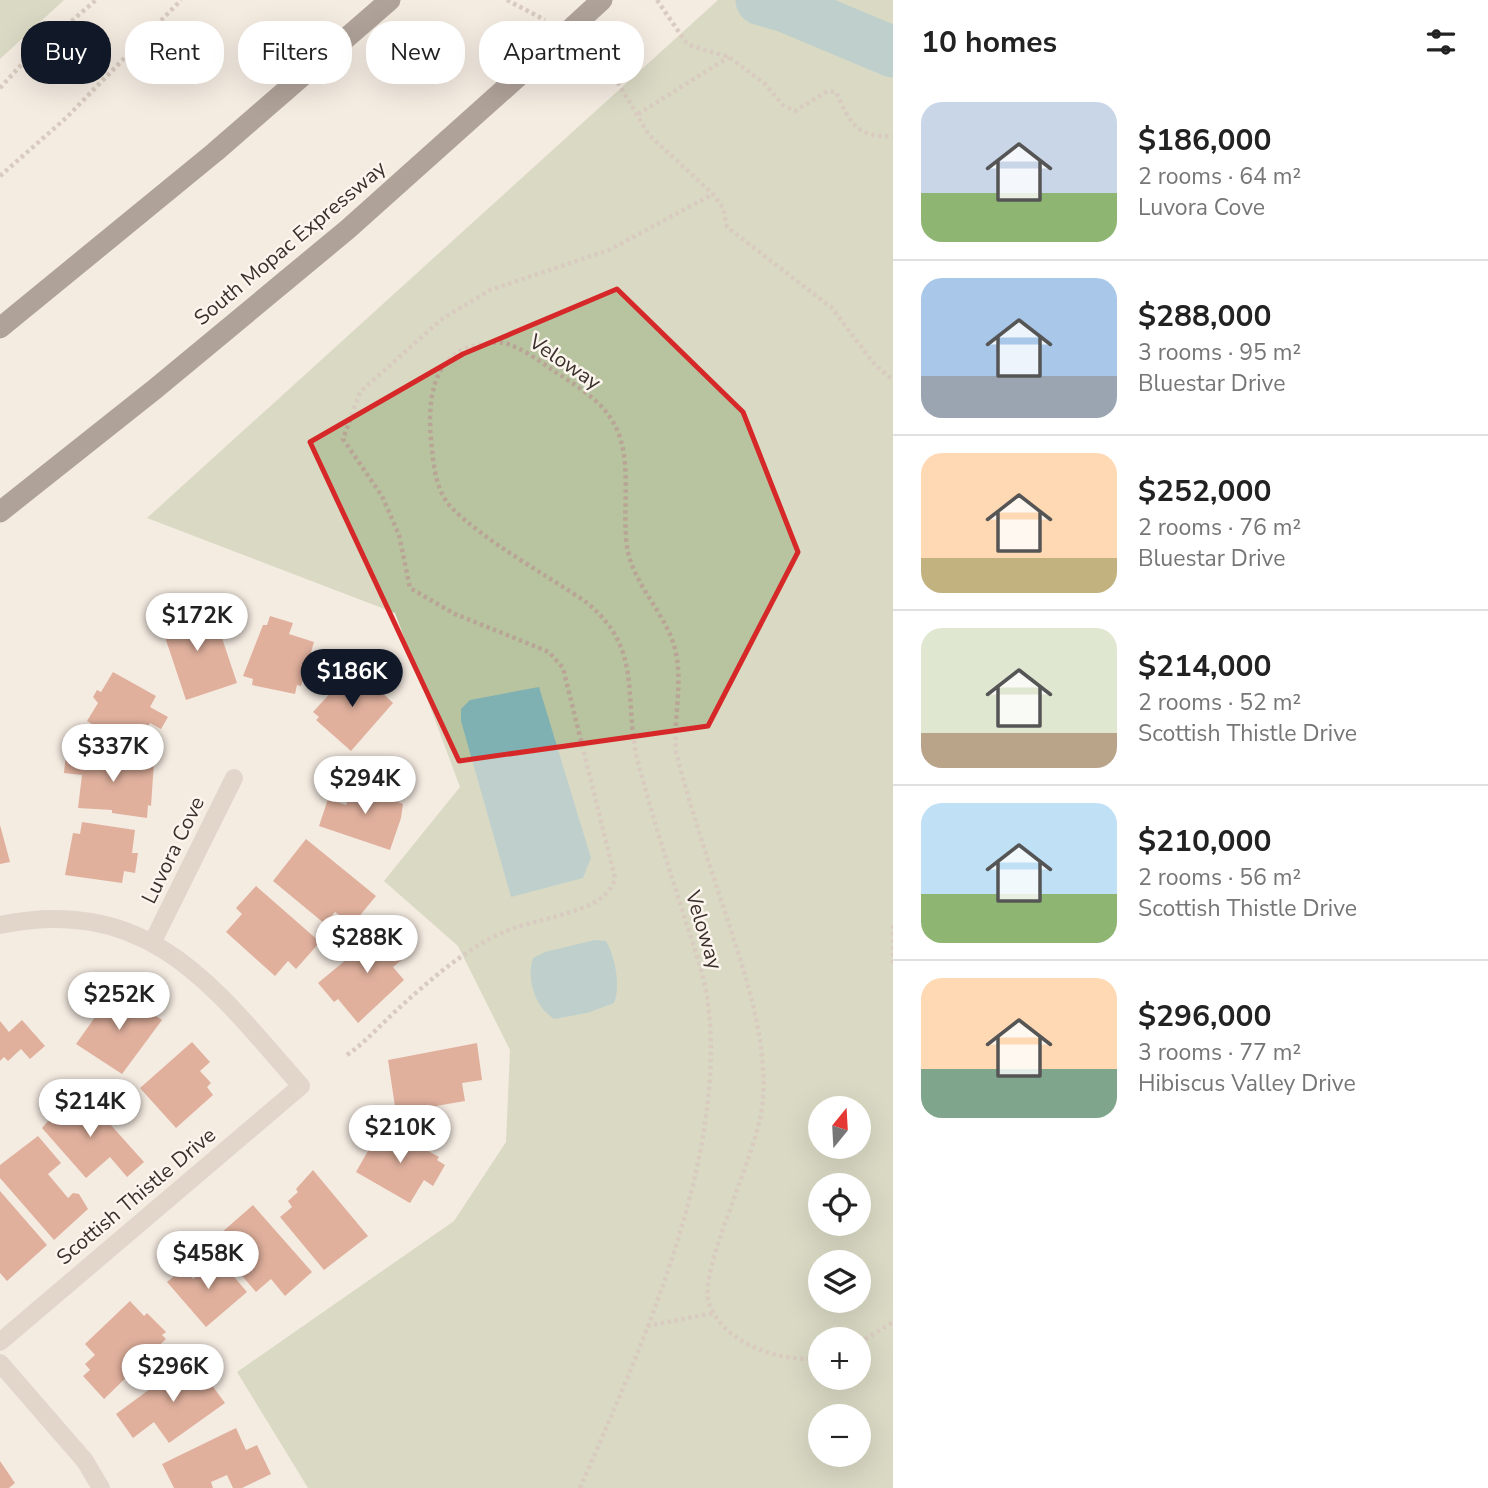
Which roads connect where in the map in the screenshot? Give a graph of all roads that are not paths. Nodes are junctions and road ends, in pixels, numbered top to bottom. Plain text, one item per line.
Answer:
1 (390, 0) edge
2 (602, 0) edge
3 (0, 328) edge
4 (0, 512) edge
5 (234, 778) dead end
6 (0, 925) edge
7 (153, 941) junction
8 (0, 1342) edge
9 (0, 1363) edge
10 (101, 1488) edge

1 - 3 highway
2 - 4 highway, South Mopac Expressway, bridge
5 - 7 street, Luvora Cove
6 - 7 street
7 - 8 street, Scottish Thistle Drive
9 - 10 street

